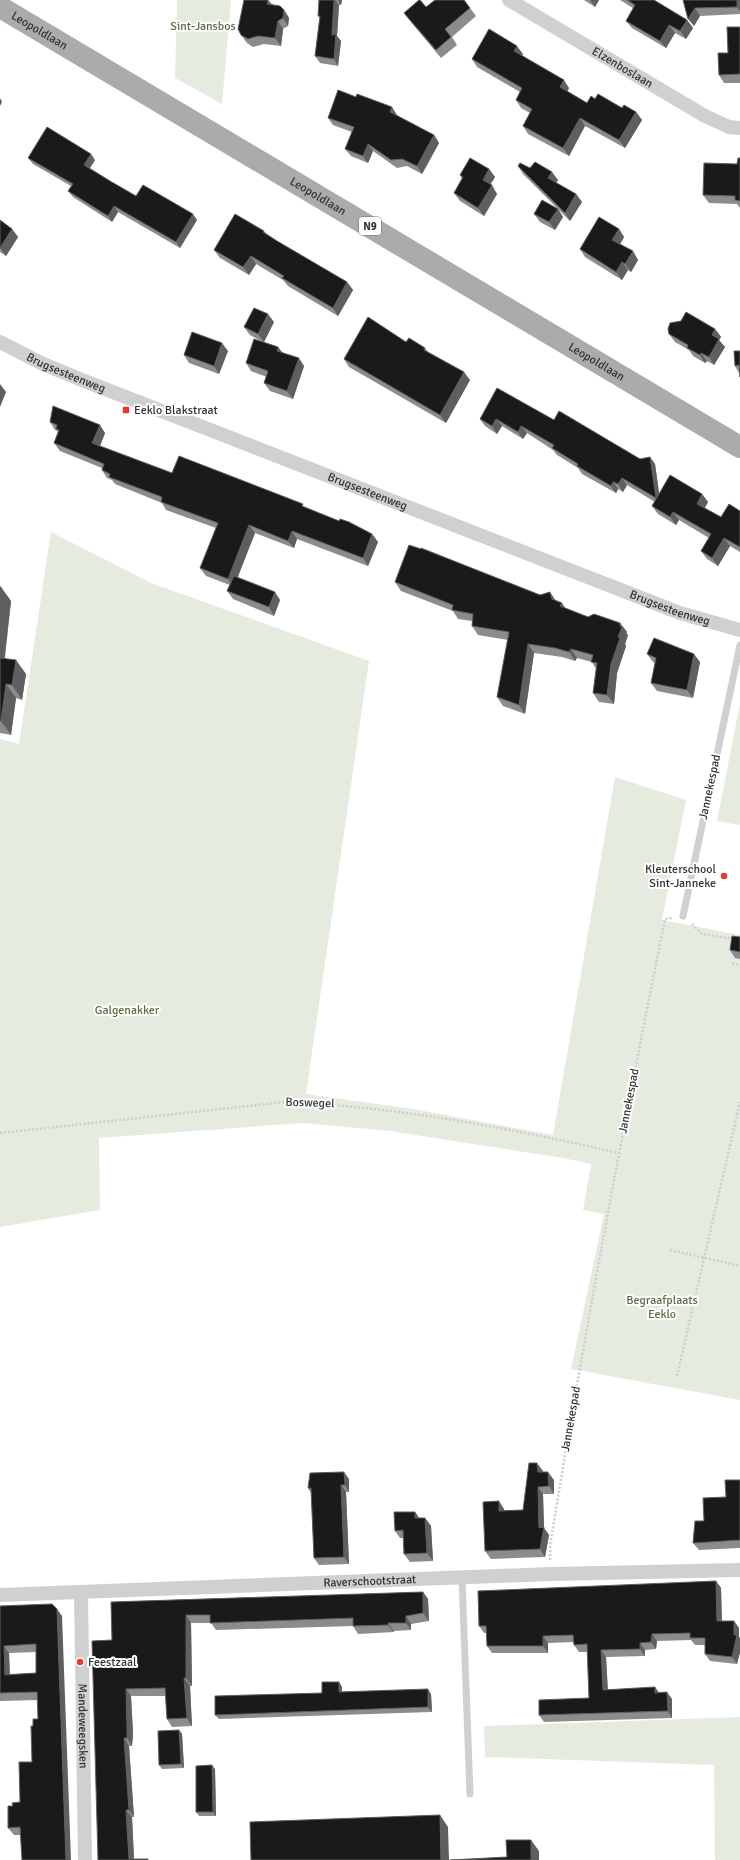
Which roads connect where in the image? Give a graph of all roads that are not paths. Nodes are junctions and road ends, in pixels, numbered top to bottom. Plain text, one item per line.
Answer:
1 (508, 0) edge
2 (0, 7) edge
3 (740, 128) edge
4 (0, 342) edge
5 (740, 446) edge
6 (740, 630) edge
7 (740, 645) edge
8 (683, 916) road end
9 (740, 1570) edge
10 (462, 1578) junction
11 (81, 1592) junction
12 (0, 1595) edge
13 (470, 1794) dead end
14 (85, 1860) edge

1 - 3 street, Elzenboslaan
2 - 5 main road, Leopoldlaan / N9
4 - 6 street, Brugsesteenweg
7 - 8 lane, Jannekespad
9 - 10 street, Raverschootstraat
10 - 11 street, Raverschootstraat
10 - 13 lane
11 - 12 street, Raverschootstraat
11 - 14 street, Mandeweegsken

